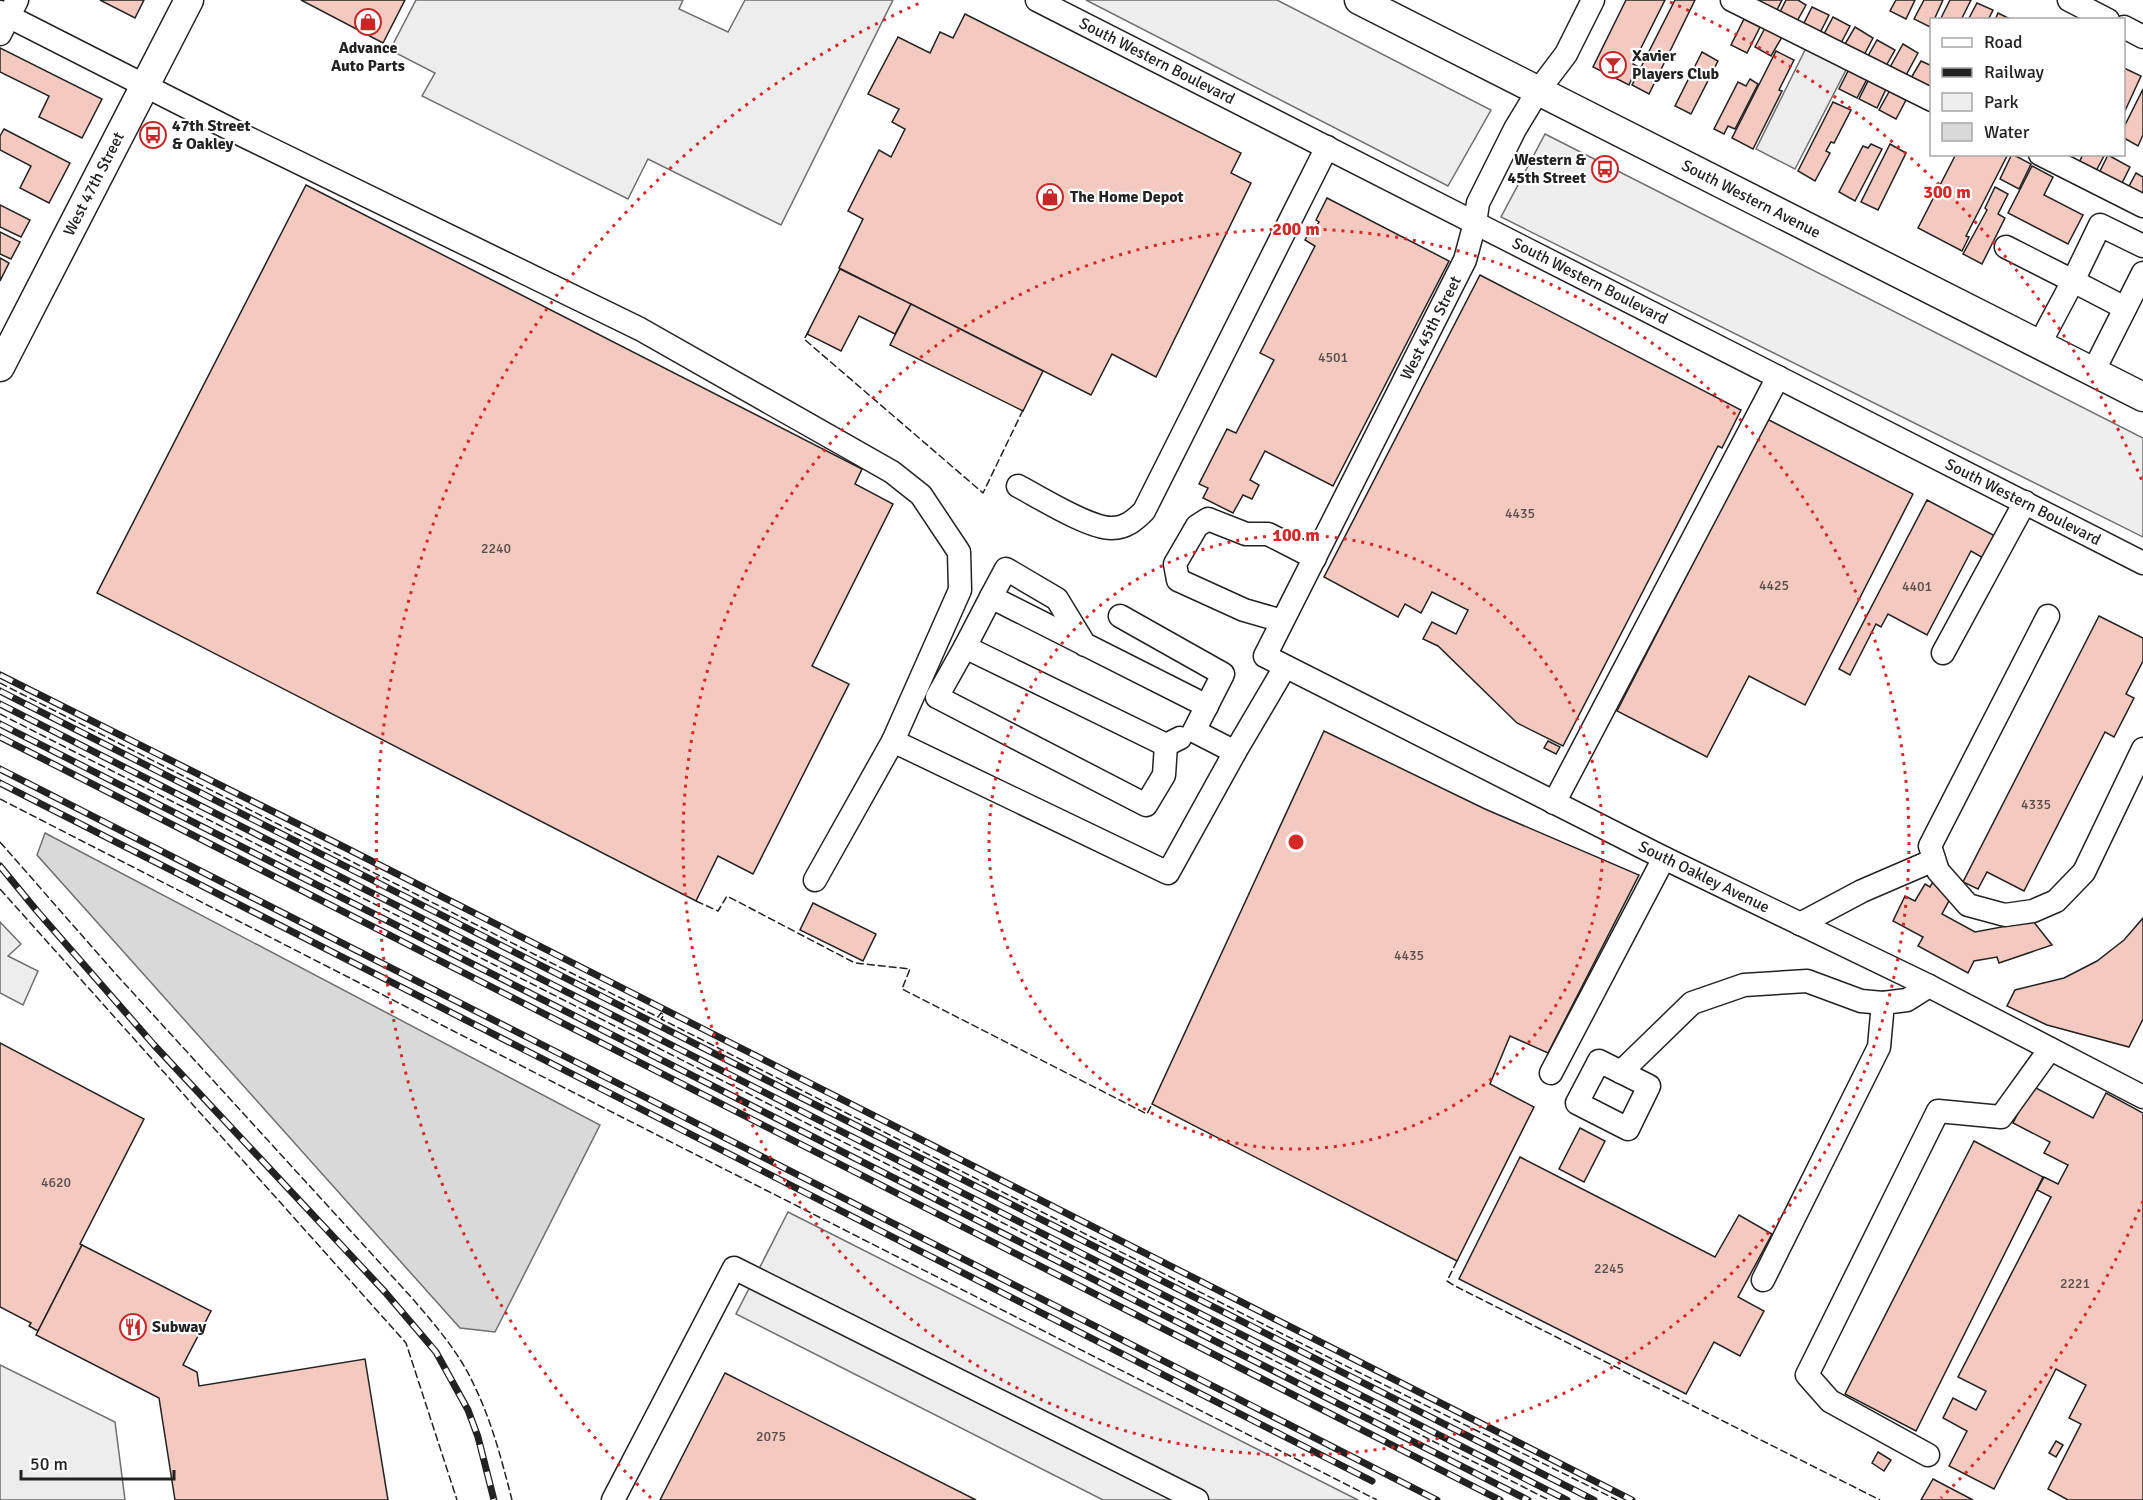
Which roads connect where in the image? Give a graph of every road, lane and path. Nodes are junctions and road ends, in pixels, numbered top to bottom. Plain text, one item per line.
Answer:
1 (189, 0) edge
2 (1037, 0) edge
3 (1593, 0) edge
4 (2069, 0) edge
5 (1365, 1) edge
6 (1744, 3) edge
7 (6, 16) edge
8 (2104, 18) edge
9 (2125, 28) edge
10 (2143, 37) edge
11 (144, 86) junction
12 (1538, 91) junction
13 (1930, 99) edge
14 (1327, 147) junction
15 (2044, 156) edge
16 (2143, 206) edge
17 (1475, 223) junction
18 (2143, 246) edge
19 (2006, 247) dead end
20 (2143, 273) edge
21 (2073, 281) junction
22 (2125, 308) junction
23 (2039, 345) junction
24 (0, 367) edge
25 (2093, 372) junction
26 (1778, 377) junction
27 (2143, 397) edge
28 (1018, 486) dead end
29 (2025, 502) junction
30 (1315, 558) junction
31 (2143, 563) edge
32 (991, 597) junction
33 (1120, 616) dead end
34 (2048, 616) dead end
35 (1282, 621) junction
36 (1085, 645) junction
37 (965, 647) junction
38 (1943, 653) dead end
39 (1265, 656) joint
40 (1285, 667) junction
41 (1207, 706) junction
42 (1194, 731) junction
43 (893, 741) junction
44 (1166, 745) junction
45 (2143, 750) edge
46 (1235, 752) junction
47 (1554, 803) junction
48 (1664, 858) junction
49 (1934, 860) junction
50 (815, 880) dead end
51 (1800, 924) junction
52 (1929, 986) junction
53 (1883, 1003) junction
54 (2050, 1049) junction
55 (1620, 1072) dead end
56 (1551, 1073) dead end
57 (2143, 1097) edge
58 (1763, 1280) dead end
59 (1928, 1455) dead end
60 (613, 1500) edge
61 (1197, 1500) edge

1 - 11 main road, West 47th Street
2 - 14 street, South Western Boulevard
3 - 12 street, West 45th Street
4 - 8 street
5 - 12 main road, South Western Avenue
6 - 13 street
7 - 11 street
9 - 10 street
11 - 24 main road, West 47th Street
11 - 43 street
12 - 17 street, West 45th Street
12 - 23 main road, South Western Avenue
14 - 17 street, South Western Boulevard
14 - 28 street
15 - 16 street
17 - 26 street, South Western Boulevard
17 - 30 street, West 45th Street
18 - 21 street
19 - 21 street
20 - 22 street
21 - 22 street
21 - 23 street
22 - 25 street
23 - 25 main road, South Western Avenue
25 - 27 main road, South Western Avenue
26 - 29 street, South Western Boulevard
26 - 47 street
29 - 31 street, South Western Boulevard
29 - 38 street
30 - 35 street, West 45th Street
30 - 35 street
32 - 36 street
32 - 36 street
32 - 37 street
33 - 41 street
34 - 49 street
35 - 39 street, West 45th Street
36 - 41 street
37 - 44 street
37 - 44 street
39 - 40 street, South Oakley Avenue
40 - 46 street
40 - 47 street, South Oakley Avenue
41 - 42 street
42 - 44 street
42 - 46 street
43 - 46 street
43 - 50 street
45 - 49 street
47 - 48 street, South Oakley Avenue
48 - 51 street, South Oakley Avenue
48 - 56 street
49 - 51 street
51 - 52 street, South Oakley Avenue
52 - 53 street
52 - 54 street, South Oakley Avenue
53 - 55 street
53 - 58 street
54 - 57 street, South Oakley Avenue
54 - 59 street
60 - 61 street

